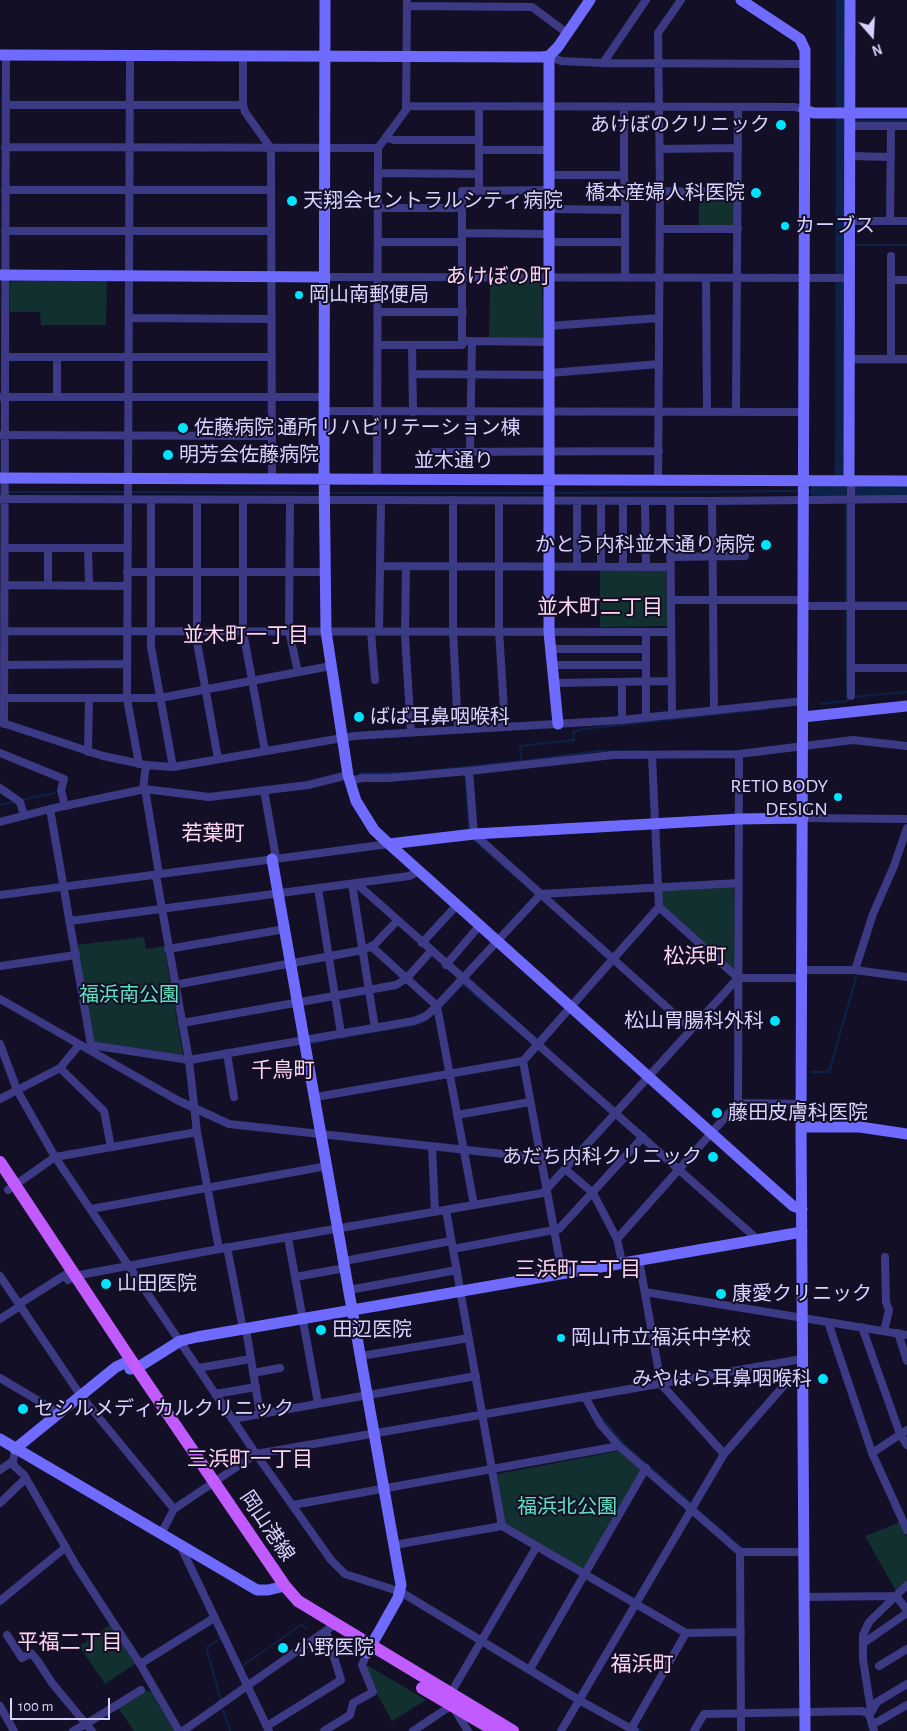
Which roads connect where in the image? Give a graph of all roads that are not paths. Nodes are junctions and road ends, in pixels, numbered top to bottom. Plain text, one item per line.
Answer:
1 (325, 0) edge
2 (590, 0) edge
3 (646, 0) edge
4 (681, 0) edge
5 (741, 0) edge
6 (850, 0) edge
7 (407, 3) edge
8 (450, 3) edge
9 (534, 3) edge
10 (567, 33) junction
11 (3, 56) edge
12 (130, 56) junction
13 (243, 56) junction
14 (549, 56) junction
15 (325, 57) junction
16 (406, 57) junction
17 (603, 63) junction
18 (660, 63) junction
19 (805, 64) junction
20 (6, 105) junction
21 (130, 105) junction
22 (243, 105) junction
23 (406, 106) junction
24 (479, 106) junction
25 (549, 106) junction
26 (738, 106) junction
27 (624, 107) junction
28 (660, 107) junction
29 (804, 110) junction
30 (845, 113) junction
31 (907, 113) edge
32 (850, 126) junction
33 (891, 126) junction
34 (907, 126) edge
35 (387, 138) junction
36 (479, 140) junction
37 (6, 147) junction
38 (130, 147) junction
39 (270, 147) junction
40 (325, 147) junction
41 (378, 148) junction
42 (738, 148) junction
43 (660, 149) junction
44 (479, 150) junction
45 (549, 150) junction
46 (850, 156) junction
47 (891, 157) junction
48 (378, 173) junction
49 (479, 174) junction
50 (549, 175) junction
51 (624, 175) junction
52 (6, 190) junction
53 (130, 190) junction
54 (271, 190) junction
55 (479, 190) junction
56 (549, 190) junction
57 (660, 191) junction
58 (625, 192) junction
59 (738, 192) junction
60 (378, 208) junction
61 (462, 208) junction
62 (549, 209) junction
63 (625, 210) junction
64 (849, 221) junction
65 (890, 221) junction
66 (907, 221) edge
67 (660, 229) junction
68 (738, 229) junction
69 (5, 231) junction
70 (270, 231) junction
71 (130, 232) junction
72 (462, 233) junction
73 (549, 238) junction
74 (378, 242) junction
75 (462, 242) junction
76 (625, 242) junction
77 (892, 256) dead end
78 (3, 275) edge
79 (130, 275) junction
80 (271, 276) junction
81 (325, 277) junction
82 (378, 278) junction
83 (462, 278) junction
84 (549, 278) junction
85 (624, 278) junction
86 (660, 278) junction
87 (706, 278) junction
88 (738, 278) junction
89 (804, 278) junction
90 (844, 278) junction
91 (892, 280) junction
92 (907, 280) edge
93 (378, 312) junction
94 (463, 312) junction
95 (130, 318) junction
96 (660, 318) junction
97 (271, 319) junction
98 (550, 326) junction
99 (472, 341) junction
100 (462, 342) junction
101 (550, 342) junction
102 (378, 345) junction
103 (412, 345) junction
104 (6, 357) junction
105 (57, 357) junction
106 (271, 357) junction
107 (130, 358) junction
108 (891, 359) junction
109 (907, 359) edge
110 (849, 360) junction
111 (660, 364) junction
112 (413, 374) junction
113 (550, 374) junction
114 (471, 375) junction
115 (271, 396) junction
116 (324, 396) junction
117 (3, 397) edge
118 (57, 397) junction
119 (130, 397) junction
120 (324, 411) junction
121 (378, 412) junction
122 (414, 412) junction
123 (470, 412) junction
124 (550, 412) junction
125 (659, 412) junction
126 (707, 412) junction
127 (736, 412) junction
128 (803, 412) junction
129 (3, 435) edge
130 (130, 436) junction
131 (271, 436) junction
132 (550, 451) junction
133 (659, 451) junction
134 (433, 452) dead end
135 (470, 452) junction
136 (377, 479) junction
137 (272, 480) junction
138 (658, 480) junction
139 (4, 481) edge
140 (907, 481) edge
141 (851, 483) junction
142 (128, 491) junction
143 (550, 491) junction
144 (803, 491) junction
145 (324, 492) junction
146 (4, 498) edge
147 (849, 499) junction
148 (151, 500) junction
149 (197, 500) junction
150 (243, 500) junction
151 (290, 500) junction
152 (381, 500) junction
153 (453, 500) junction
154 (499, 500) junction
155 (907, 500) edge
156 (577, 501) junction
157 (601, 501) junction
158 (623, 501) junction
159 (646, 501) junction
160 (670, 501) junction
161 (712, 501) junction
162 (6, 548) junction
163 (48, 548) junction
164 (88, 548) junction
165 (128, 548) junction
166 (745, 556) dead end
167 (670, 557) junction
168 (713, 557) junction
169 (380, 566) junction
170 (406, 566) junction
171 (452, 566) junction
172 (499, 566) junction
173 (550, 567) junction
174 (577, 567) junction
175 (601, 567) junction
176 (623, 567) junction
177 (646, 567) junction
178 (670, 567) junction
179 (127, 572) junction
180 (151, 572) junction
181 (197, 572) junction
182 (244, 572) junction
183 (290, 572) junction
184 (325, 572) junction
185 (6, 585) junction
186 (48, 585) junction
187 (88, 585) junction
188 (127, 586) junction
189 (671, 600) junction
190 (713, 600) junction
191 (803, 603) junction
192 (849, 605) junction
193 (907, 606) edge
194 (5, 631) junction
195 (150, 631) junction
196 (196, 631) junction
197 (243, 631) junction
198 (289, 631) junction
199 (326, 631) junction
200 (453, 631) junction
201 (499, 631) junction
202 (127, 632) junction
203 (375, 632) junction
204 (406, 632) junction
205 (549, 632) junction
206 (606, 632) junction
207 (646, 632) junction
208 (671, 632) junction
209 (551, 649) junction
210 (606, 649) junction
211 (646, 649) junction
212 (127, 664) junction
213 (5, 665) junction
214 (552, 665) junction
215 (646, 665) junction
216 (331, 666) junction
217 (851, 668) junction
218 (907, 668) edge
219 (298, 672) junction
220 (375, 680) dead end
221 (251, 681) junction
222 (671, 681) junction
223 (622, 682) junction
224 (646, 682) junction
225 (554, 683) junction
226 (206, 690) junction
227 (851, 696) dead end
228 (5, 698) junction
229 (89, 698) junction
230 (160, 698) junction
231 (128, 699) junction
232 (803, 701) junction
233 (907, 706) edge
234 (714, 710) junction
235 (672, 715) junction
236 (646, 717) junction
237 (803, 717) junction
238 (622, 720) junction
239 (2, 723) edge
240 (558, 724) junction
241 (505, 726) junction
242 (458, 729) junction
243 (411, 732) junction
244 (342, 738) junction
245 (803, 746) junction
246 (907, 746) edge
247 (264, 751) junction
248 (88, 752) junction
249 (0, 753) edge
250 (739, 754) junction
251 (652, 756) junction
252 (218, 759) junction
253 (142, 764) junction
254 (173, 767) junction
255 (470, 771) junction
256 (349, 778) junction
257 (0, 788) edge
258 (144, 789) junction
259 (264, 790) junction
260 (65, 806) junction
261 (50, 809) junction
262 (24, 815) junction
263 (739, 818) junction
264 (803, 818) junction
265 (907, 819) edge
266 (0, 822) edge
267 (655, 824) junction
268 (907, 828) edge
269 (474, 834) junction
270 (389, 844) junction
271 (274, 859) junction
272 (420, 871) junction
273 (158, 875) junction
274 (738, 883) junction
275 (354, 884) junction
276 (64, 887) junction
277 (658, 887) junction
278 (318, 888) junction
279 (279, 893) junction
280 (541, 894) junction
281 (0, 895) edge
282 (457, 905) junction
283 (659, 907) junction
284 (162, 909) junction
285 (70, 921) junction
286 (397, 921) junction
287 (480, 925) junction
288 (285, 929) junction
289 (497, 941) junction
290 (422, 943) junction
291 (371, 946) junction
292 (168, 949) junction
293 (363, 950) junction
294 (431, 951) junction
295 (76, 955) junction
296 (329, 957) junction
297 (613, 959) junction
298 (291, 964) junction
299 (446, 965) junction
300 (0, 966) edge
301 (855, 970) junction
302 (802, 974) junction
303 (907, 977) edge
304 (407, 978) junction
305 (461, 978) junction
306 (738, 978) junction
307 (174, 986) junction
308 (369, 990) junction
309 (335, 995) junction
310 (0, 999) edge
311 (298, 1002) junction
312 (437, 1006) junction
313 (571, 1006) junction
314 (182, 1022) junction
315 (375, 1028) junction
316 (691, 1029) junction
317 (341, 1034) junction
318 (305, 1039) junction
319 (0, 1044) edge
320 (79, 1045) junction
321 (536, 1046) junction
322 (90, 1048) junction
323 (228, 1056) junction
324 (189, 1060) junction
325 (523, 1061) junction
326 (60, 1068) junction
327 (450, 1074) junction
328 (649, 1077) junction
329 (17, 1090) junction
330 (234, 1097) dead end
331 (316, 1097) junction
332 (0, 1098) edge
333 (530, 1102) junction
334 (738, 1103) junction
335 (802, 1104) junction
336 (196, 1109) junction
337 (616, 1113) junction
338 (457, 1115) junction
339 (802, 1127) junction
340 (197, 1132) junction
341 (711, 1133) junction
342 (907, 1134) edge
343 (322, 1135) junction
344 (644, 1137) junction
345 (111, 1147) junction
346 (432, 1147) junction
347 (463, 1150) junction
348 (55, 1157) junction
349 (540, 1158) junction
350 (0, 1162) edge
351 (327, 1166) junction
352 (565, 1169) junction
353 (679, 1169) junction
354 (0, 1177) edge
355 (11, 1188) junction
356 (207, 1188) junction
357 (548, 1188) junction
358 (593, 1193) junction
359 (474, 1205) junction
360 (90, 1209) junction
361 (802, 1209) junction
362 (446, 1210) junction
363 (435, 1212) junction
364 (338, 1228) junction
365 (557, 1230) junction
366 (802, 1232) junction
367 (288, 1238) junction
368 (617, 1238) junction
369 (757, 1239) junction
370 (452, 1245) junction
371 (223, 1248) junction
372 (885, 1257) dead end
373 (639, 1260) junction
374 (622, 1262) junction
375 (344, 1264) junction
376 (129, 1265) junction
377 (457, 1270) junction
378 (562, 1273) junction
379 (0, 1276) edge
380 (69, 1276) junction
381 (295, 1277) junction
382 (349, 1290) junction
383 (461, 1291) junction
384 (645, 1292) junction
385 (20, 1305) junction
386 (352, 1310) junction
387 (802, 1317) junction
388 (303, 1318) junction
389 (0, 1319) edge
390 (828, 1322) junction
391 (862, 1327) junction
392 (244, 1329) junction
393 (884, 1331) junction
394 (898, 1333) junction
395 (907, 1335) edge
396 (469, 1338) junction
397 (180, 1341) junction
398 (361, 1356) junction
399 (251, 1359) junction
400 (802, 1359) junction
401 (907, 1361) edge
402 (130, 1365) junction
403 (198, 1368) junction
404 (280, 1368) dead end
405 (253, 1373) junction
406 (802, 1375) junction
407 (476, 1376) junction
408 (0, 1378) edge
409 (661, 1384) junction
410 (256, 1387) junction
411 (215, 1394) junction
412 (368, 1395) junction
413 (81, 1396) junction
414 (586, 1399) junction
415 (318, 1403) junction
416 (59, 1413) junction
417 (260, 1414) junction
418 (483, 1417) junction
419 (232, 1419) junction
420 (903, 1432) edge
421 (374, 1433) junction
422 (0, 1440) edge
423 (907, 1445) edge
424 (619, 1446) junction
425 (872, 1452) junction
426 (15, 1453) junction
427 (256, 1454) junction
428 (724, 1454) junction
429 (646, 1468) junction
430 (490, 1469) junction
431 (0, 1470) edge
432 (26, 1478) junction
433 (212, 1485) junction
434 (384, 1488) junction
435 (0, 1503) edge
436 (293, 1505) junction
437 (693, 1507) junction
438 (174, 1509) junction
439 (500, 1526) junction
440 (907, 1530) edge
441 (162, 1532) junction
442 (179, 1543) junction
443 (394, 1545) junction
444 (66, 1547) junction
445 (535, 1548) junction
446 (742, 1552) junction
447 (804, 1552) junction
448 (584, 1577) junction
449 (907, 1585) edge
450 (282, 1587) junction
451 (401, 1592) junction
452 (804, 1597) junction
453 (898, 1597) junction
454 (0, 1601) edge
455 (635, 1604) junction
456 (907, 1612) edge
457 (214, 1618) junction
458 (329, 1628) junction
459 (741, 1632) junction
460 (7, 1635) dead end
461 (685, 1635) junction
462 (484, 1641) junction
463 (866, 1642) dead end
464 (907, 1649) edge
465 (369, 1650) junction
466 (140, 1664) junction
467 (879, 1666) dead end
468 (530, 1669) junction
469 (907, 1684) edge
470 (248, 1686) junction
471 (141, 1690) dead end
472 (450, 1701) junction
473 (578, 1701) junction
474 (907, 1705) edge
475 (0, 1706) edge
476 (805, 1711) junction
477 (870, 1712) junction
478 (741, 1713) junction
479 (86, 1724) junction
480 (875, 1725) edge
481 (269, 1727) edge
482 (633, 1730) edge
483 (14, 1731) edge
484 (73, 1731) edge
485 (92, 1731) edge
486 (179, 1731) edge
487 (183, 1731) edge
488 (324, 1731) edge
489 (413, 1731) edge
490 (468, 1731) edge
491 (495, 1731) edge
492 (513, 1731) edge
493 (561, 1731) edge
494 (694, 1731) edge
495 (741, 1731) edge
496 (805, 1731) edge

1 - 15 street
2 - 10 street
3 - 17 street
4 - 18 street
5 - 19 street
6 - 30 street
7 - 8 street
7 - 16 street
8 - 9 street
9 - 10 street
10 - 14 street
11 - 12 street
11 - 20 street
12 - 13 street
12 - 21 street
13 - 15 street
13 - 22 street
14 - 16 street
14 - 17 street
14 - 25 street
15 - 16 street
15 - 40 street
16 - 23 street
17 - 18 street
18 - 19 street
18 - 28 street
19 - 29 street
20 - 21 street
20 - 37 street
21 - 22 street
21 - 38 street
22 - 39 street
23 - 24 street
23 - 35 street
24 - 25 street
24 - 36 street
25 - 27 street
25 - 45 street
26 - 28 street
26 - 29 street
26 - 42 street
27 - 28 street
27 - 51 street
28 - 43 street
29 - 30 street
29 - 89 street
30 - 31 street
30 - 32 street
32 - 33 street
32 - 46 street
33 - 34 street
33 - 47 street
35 - 36 street
35 - 41 street
36 - 44 street
37 - 38 street
37 - 52 street
38 - 39 street
38 - 53 street
39 - 40 street
39 - 54 street
40 - 41 street
40 - 81 street
41 - 48 street
42 - 43 street
42 - 59 street
43 - 57 street
44 - 45 street
44 - 49 street
45 - 50 street
46 - 47 street
46 - 64 street
47 - 65 street
48 - 49 street
48 - 60 street
49 - 55 street
50 - 51 street
50 - 56 street
51 - 58 street
52 - 53 street
52 - 69 street
53 - 54 street
53 - 71 street
54 - 70 street
55 - 56 street
55 - 61 street
56 - 62 street
57 - 58 street
57 - 59 street
57 - 67 street
58 - 63 street
59 - 68 street
60 - 61 street
60 - 74 street
61 - 72 street
62 - 63 street
62 - 73 street
63 - 76 street
64 - 65 street
64 - 90 street
65 - 66 street
67 - 68 street
67 - 86 street
68 - 88 street
69 - 71 street
69 - 78 street
70 - 71 street
70 - 80 street
71 - 79 street
72 - 73 street
72 - 75 street
73 - 76 street
73 - 84 street
74 - 75 street
74 - 82 street
75 - 83 street
76 - 85 street
77 - 91 street
78 - 79 street
78 - 104 street
79 - 80 street
79 - 95 street
80 - 81 street
80 - 97 street
81 - 82 street
81 - 116 street
82 - 83 street
82 - 93 street
83 - 84 street
83 - 94 street
84 - 85 street
84 - 98 street
85 - 86 street
86 - 87 street
86 - 96 street
87 - 88 street
87 - 126 street
88 - 89 street
88 - 127 street
89 - 90 street
89 - 128 street
90 - 110 street
91 - 92 street
91 - 108 street
93 - 94 street
93 - 102 street
94 - 100 street
95 - 97 street
95 - 107 street
96 - 98 street
96 - 111 street
97 - 106 street
98 - 101 street
99 - 100 street
99 - 101 street
99 - 114 street
100 - 103 street
101 - 113 street
102 - 103 street
102 - 121 street
103 - 112 street
104 - 105 street
104 - 117 street
105 - 107 street
105 - 118 street
106 - 107 street
106 - 115 street
107 - 119 street
108 - 109 street
108 - 110 street
110 - 141 street
111 - 113 street
111 - 125 street
112 - 114 street
112 - 122 street
113 - 114 street
113 - 124 street
114 - 123 street
115 - 116 street
115 - 119 street
115 - 131 street
116 - 120 street
117 - 118 street
117 - 129 street
118 - 119 street
119 - 130 street
120 - 121 street
120 - 145 street
121 - 122 street
121 - 136 street
122 - 123 street
123 - 124 street
123 - 135 street
124 - 125 street
124 - 132 street
125 - 126 street
125 - 133 street
126 - 127 street
127 - 128 street
128 - 144 street
129 - 130 street
129 - 139 street
130 - 131 street
130 - 142 street
131 - 137 street
132 - 133 street
132 - 135 street
132 - 143 street
133 - 138 street
134 - 135 street
136 - 143 street, 並木通り
136 - 145 street, 並木通り
137 - 142 street, 並木通り
137 - 145 street, 並木通り
138 - 143 street, 並木通り
138 - 144 street, 並木通り
139 - 142 street, 並木通り
139 - 146 street
140 - 141 street, 並木通り
141 - 144 street, 並木通り
141 - 147 street
142 - 146 street
142 - 148 street
142 - 165 street
143 - 154 street
143 - 156 street
143 - 173 street
144 - 147 street
144 - 161 street
144 - 191 street
145 - 151 street
145 - 152 street
145 - 184 street
146 - 162 street
147 - 155 street
147 - 192 street
148 - 149 street
148 - 180 street
149 - 150 street
149 - 181 street
150 - 151 street
150 - 182 street
151 - 183 street
152 - 153 street
152 - 169 street
153 - 154 street
153 - 171 street
154 - 172 street
156 - 157 street
156 - 174 street
157 - 158 street
157 - 175 street
158 - 159 street
158 - 176 street
159 - 160 street
159 - 177 street
160 - 161 street
160 - 167 street
161 - 168 street
162 - 163 street
162 - 185 street
163 - 164 street
163 - 186 street
164 - 165 street
164 - 187 street
165 - 179 street
166 - 168 street
167 - 168 street
167 - 178 street
168 - 190 street
169 - 170 street
169 - 203 street
170 - 171 street
170 - 204 street
171 - 172 street
171 - 200 street
172 - 173 street
172 - 201 street
173 - 174 street
173 - 205 street
174 - 175 street
175 - 176 street
176 - 177 street
177 - 178 street
178 - 189 street
179 - 180 street
179 - 188 street
180 - 181 street
180 - 195 street
181 - 182 street
181 - 196 street
182 - 183 street
182 - 197 street
183 - 184 street
183 - 198 street
184 - 199 street
185 - 186 street
185 - 194 street
186 - 187 street
187 - 188 street
188 - 202 street
189 - 190 street
189 - 208 street
190 - 191 street
190 - 234 street
191 - 192 street
191 - 232 street
192 - 193 street
192 - 217 street
194 - 202 street
194 - 213 street
195 - 196 street
195 - 202 street
195 - 230 street
196 - 197 street
196 - 226 street
197 - 198 street
197 - 221 street
198 - 199 street
198 - 219 street
199 - 203 street
199 - 216 street
200 - 201 street
200 - 204 street
200 - 242 street
201 - 205 street
201 - 241 street
202 - 212 street
203 - 204 street
203 - 220 street
204 - 243 street
205 - 206 street
205 - 209 street
206 - 207 street
206 - 210 street
207 - 208 street
207 - 211 street
208 - 222 street
209 - 210 street
209 - 214 street
210 - 211 street
211 - 215 street
212 - 213 street
212 - 231 street
213 - 228 street
214 - 215 street
214 - 225 street
215 - 224 street
216 - 219 street
216 - 244 street
217 - 218 street
217 - 227 street
219 - 221 street
221 - 226 street
221 - 247 street
222 - 224 street
222 - 235 street
223 - 224 street
223 - 225 street
223 - 238 street
224 - 236 street
225 - 240 street
226 - 230 street
226 - 252 street
228 - 229 street
228 - 239 street
229 - 231 street
229 - 248 street
230 - 231 street
230 - 254 street
231 - 253 street
232 - 234 street
232 - 237 street
233 - 237 street
234 - 235 street
235 - 236 street
236 - 238 street
237 - 245 street
238 - 240 street
239 - 248 street
240 - 241 street
241 - 242 street
242 - 243 street
243 - 244 street
244 - 247 street
244 - 256 street
245 - 246 street
245 - 250 street
245 - 264 street
247 - 252 street
248 - 253 street
249 - 260 street
250 - 251 street
250 - 263 street
251 - 255 street
251 - 267 street
252 - 254 street
253 - 254 street
253 - 258 street
255 - 256 street
255 - 269 street
256 - 259 street
256 - 270 street
257 - 262 street
258 - 259 street
258 - 260 street
258 - 273 street
259 - 271 street
260 - 261 street
261 - 262 street
261 - 276 street
262 - 266 street
263 - 264 street
263 - 267 street
263 - 274 street
264 - 265 street
264 - 302 street
267 - 269 street
267 - 277 street
268 - 301 street
269 - 270 street
269 - 280 street
270 - 271 street
270 - 272 street
271 - 273 street
271 - 279 street
272 - 275 street
272 - 282 street
273 - 276 street
273 - 284 street
274 - 277 street
274 - 306 street
275 - 278 street
275 - 286 street
275 - 293 street
276 - 281 street
276 - 285 street
277 - 280 street
277 - 283 street
278 - 279 street
278 - 296 street
279 - 284 street
279 - 288 street
280 - 289 street
280 - 297 street
282 - 287 street
282 - 290 street
283 - 297 street
283 - 306 street
284 - 285 street
284 - 292 street
285 - 295 street
286 - 290 street
286 - 291 street
287 - 289 street
287 - 299 street
288 - 292 street
288 - 298 street
289 - 305 street
289 - 313 street
290 - 294 street
291 - 293 street
291 - 304 street
292 - 307 street
293 - 296 street
293 - 308 street
294 - 299 street
294 - 304 street
295 - 300 street
295 - 322 street
296 - 298 street
296 - 309 street
297 - 313 street
297 - 316 street
298 - 307 street
298 - 311 street
299 - 305 street
301 - 302 street
301 - 303 street
302 - 306 street
302 - 335 street
304 - 308 street
304 - 312 street
305 - 312 street
305 - 321 street
306 - 316 street
306 - 334 street
307 - 314 street
308 - 309 street
308 - 315 street
309 - 311 street
309 - 317 street
310 - 320 street
311 - 314 street
311 - 318 street
312 - 315 street
312 - 327 street
313 - 321 street
313 - 328 street
314 - 324 street
315 - 317 street
316 - 328 street
317 - 318 street
318 - 323 street
318 - 331 street
319 - 329 street
320 - 322 street
320 - 326 street
321 - 325 street
321 - 337 street
322 - 324 street
322 - 336 street
323 - 324 street
323 - 330 street
324 - 336 street
325 - 327 street
325 - 333 street
326 - 329 street
326 - 345 street
327 - 331 street
327 - 338 street
328 - 337 street
328 - 341 street
329 - 332 street
329 - 348 street
331 - 343 street
333 - 338 street
333 - 349 street
334 - 335 street
334 - 341 street
335 - 339 street
336 - 340 street
336 - 343 street
337 - 344 street
337 - 352 street
338 - 347 street
339 - 342 street
339 - 361 street
340 - 345 street
340 - 356 street
341 - 353 street
341 - 361 street
343 - 346 street
343 - 351 street
344 - 353 street
344 - 358 street
345 - 348 street
346 - 347 street
346 - 363 street
347 - 349 street
347 - 359 street
348 - 355 street
348 - 360 street
349 - 357 street
350 - 355 main road, 岡山港線
351 - 356 street
351 - 364 street
352 - 357 street
352 - 358 street
353 - 368 street
353 - 369 street
354 - 355 main road, 岡山港線
355 - 380 main road, 岡山港線
356 - 360 street
356 - 371 street
357 - 359 street
357 - 365 street
358 - 365 street
358 - 368 street
359 - 362 street
360 - 376 street
361 - 366 street
362 - 363 street
362 - 370 street
363 - 364 street
364 - 367 street
364 - 375 street
365 - 370 street
365 - 378 street
366 - 369 street
366 - 387 street
367 - 371 street
367 - 381 street
368 - 374 street
369 - 373 street
370 - 375 street
370 - 377 street
371 - 376 street
371 - 392 street
372 - 393 street
373 - 374 street
373 - 384 street
374 - 378 street
375 - 381 street
375 - 382 street
376 - 380 street
376 - 397 street
377 - 382 street
377 - 383 street
378 - 383 street
379 - 385 street
380 - 385 street
380 - 402 main road, 岡山港線
381 - 388 street
382 - 386 street
383 - 386 street
383 - 396 street
384 - 387 street
384 - 409 street
385 - 389 street
385 - 413 street
386 - 388 street
386 - 398 street
387 - 390 street
387 - 400 street
388 - 392 street
388 - 415 street
390 - 391 street
390 - 425 street
391 - 393 street
391 - 420 street
392 - 397 street
392 - 399 street
393 - 394 street
394 - 395 street
394 - 401 street
396 - 398 street
396 - 407 street
397 - 402 street
397 - 403 street
398 - 412 street
399 - 403 street
399 - 405 street
400 - 406 street
400 - 409 street
402 - 413 street
402 - 433 main road, 岡山港線
403 - 411 street
404 - 405 street
405 - 410 street
406 - 428 street
406 - 447 street
407 - 412 street
407 - 418 street
408 - 416 street
409 - 414 street
409 - 428 street
410 - 411 street
410 - 417 street
411 - 419 street
412 - 415 street
412 - 421 street
413 - 416 street
413 - 438 street
414 - 418 street
414 - 424 street
415 - 417 street
416 - 426 street
417 - 419 street
418 - 421 street
418 - 430 street
419 - 427 street
420 - 423 street
420 - 425 street
421 - 427 street
421 - 434 street
422 - 426 street
424 - 429 street
424 - 430 street
425 - 440 street
426 - 431 street
426 - 432 street
426 - 441 street
427 - 433 street
427 - 436 street
428 - 437 street
429 - 437 street
429 - 448 street
430 - 434 street
430 - 439 street
432 - 435 street
432 - 444 street
433 - 438 street
433 - 450 main road, 岡山港線
434 - 436 street
434 - 443 street
436 - 451 street
437 - 446 street
437 - 455 street
438 - 441 street
439 - 443 street
439 - 445 street
441 - 442 street
442 - 450 street
442 - 457 street
443 - 451 street
444 - 454 street
444 - 466 street
445 - 448 street
445 - 462 street
446 - 447 street
446 - 459 street
447 - 452 street
448 - 455 street
448 - 468 street
449 - 453 street
450 - 458 main road, 岡山港線
451 - 462 street
451 - 465 street
452 - 453 street
452 - 476 street
453 - 456 street
453 - 477 street
455 - 461 street
455 - 473 street
456 - 463 street
457 - 466 street
457 - 470 street
458 - 465 main road, 岡山港線
458 - 470 street
458 - 481 street
459 - 461 street
459 - 478 street
460 - 479 street
461 - 482 street
462 - 468 street
462 - 472 street
464 - 467 street
465 - 472 main road, 岡山港線
465 - 488 street
466 - 486 street
468 - 473 street
469 - 477 street
470 - 481 street
470 - 487 street
471 - 479 street
472 - 489 street
472 - 490 street
472 - 491 main road, 岡山港線
472 - 492 main road, 岡山港線
473 - 482 street
473 - 493 street
474 - 480 street
475 - 483 street
476 - 477 street
476 - 478 street
476 - 496 street
477 - 480 street
478 - 494 street
478 - 495 street
479 - 484 street
479 - 485 street

